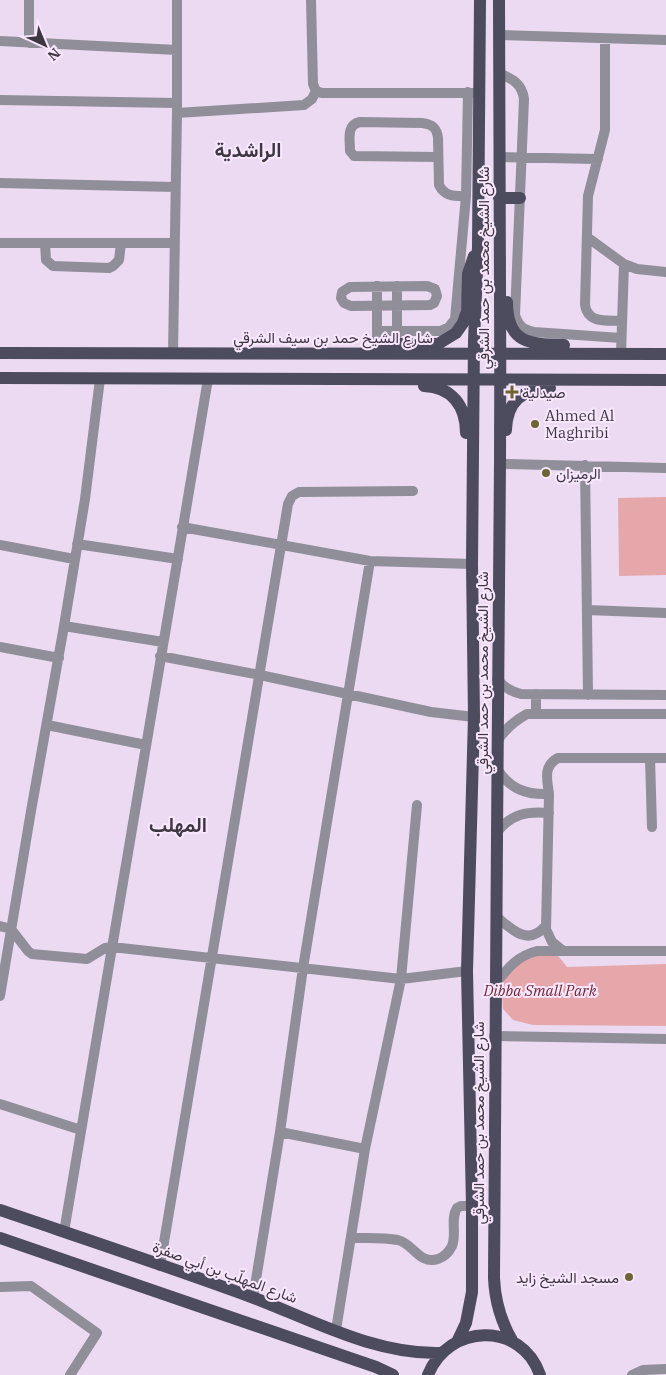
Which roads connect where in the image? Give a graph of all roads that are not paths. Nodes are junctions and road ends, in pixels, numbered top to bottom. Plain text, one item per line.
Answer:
1 (28, 0) edge
2 (177, 0) edge
3 (311, 0) edge
4 (480, 0) edge
5 (499, 0) edge
6 (499, 35) junction
7 (605, 39) junction
8 (666, 40) edge
9 (0, 41) edge
10 (29, 43) junction
11 (177, 50) junction
12 (499, 73) junction
13 (316, 91) junction
14 (474, 93) junction
15 (0, 100) edge
16 (177, 108) junction
17 (438, 157) junction
18 (499, 157) junction
19 (521, 158) junction
20 (598, 159) junction
21 (0, 183) edge
22 (175, 187) junction
23 (466, 196) junction
24 (499, 198) junction
25 (520, 198) junction
26 (587, 237) junction
27 (499, 242) junction
28 (0, 243) edge
29 (45, 243) junction
30 (121, 243) junction
31 (174, 243) junction
32 (478, 247) junction
33 (624, 264) junction
34 (666, 272) edge
35 (377, 286) junction
36 (397, 286) junction
37 (397, 305) junction
38 (377, 306) junction
39 (622, 321) junction
40 (398, 330) junction
41 (377, 331) junction
42 (621, 338) junction
43 (398, 349) junction
44 (377, 350) junction
45 (0, 353) edge
46 (173, 353) junction
47 (474, 354) junction
48 (500, 354) junction
49 (617, 354) junction
50 (666, 354) edge
51 (0, 378) edge
52 (100, 379) junction
53 (208, 379) junction
54 (359, 379) junction
55 (474, 380) junction
56 (500, 380) junction
57 (609, 380) junction
58 (666, 380) edge
59 (505, 464) junction
60 (585, 465) junction
61 (666, 468) edge
62 (413, 491) dead end
63 (472, 492) junction
64 (500, 495) junction
65 (182, 527) junction
66 (77, 544) junction
67 (282, 545) junction
68 (0, 546) edge
69 (74, 559) junction
70 (178, 559) junction
71 (370, 561) junction
72 (472, 564) junction
73 (586, 610) junction
74 (666, 613) edge
75 (64, 626) junction
76 (163, 642) junction
77 (0, 647) edge
78 (160, 656) junction
79 (59, 658) junction
80 (260, 675) junction
81 (497, 679) junction
82 (536, 694) junction
83 (588, 695) junction
84 (666, 695) edge
85 (348, 696) junction
86 (536, 714) junction
87 (666, 714) edge
88 (474, 717) junction
89 (47, 725) junction
90 (497, 741) junction
91 (146, 745) junction
92 (650, 758) junction
93 (666, 758) edge
94 (497, 769) junction
95 (549, 794) junction
96 (417, 805) dead end
97 (548, 813) junction
98 (652, 827) dead end
99 (497, 832) junction
100 (497, 917) junction
101 (546, 925) junction
102 (0, 926) edge
103 (11, 929) junction
104 (112, 947) junction
105 (562, 950) junction
106 (666, 951) edge
107 (211, 958) junction
108 (302, 968) junction
109 (467, 971) junction
110 (401, 979) junction
111 (496, 983) junction
112 (0, 996) edge
113 (494, 1036) junction
114 (666, 1039) edge
115 (0, 1104) edge
116 (81, 1130) junction
117 (280, 1132) junction
118 (365, 1149) junction
119 (472, 1206) junction
120 (0, 1210) edge
121 (64, 1232) junction
122 (0, 1238) edge
123 (351, 1238) junction
124 (160, 1266) junction
125 (0, 1288) edge
126 (253, 1298) junction
127 (336, 1330) junction
128 (457, 1342) junction
129 (513, 1342) junction
130 (441, 1353) junction
131 (666, 1369) edge
132 (543, 1373) edge
133 (70, 1375) edge
134 (393, 1375) edge
135 (428, 1375) edge
136 (632, 1375) edge

1 - 10 street
2 - 11 street
3 - 13 street
4 - 14 main road, شارع الشيخ محمد بن حمد الشرقي
5 - 6 main road, شارع الشيخ محمد بن حمد الشرقي
6 - 7 street
6 - 12 main road, شارع الشيخ محمد بن حمد الشرقي
7 - 8 street
7 - 20 street
9 - 10 street
10 - 11 street
11 - 16 street
12 - 18 main road, شارع الشيخ محمد بن حمد الشرقي
12 - 19 street
13 - 14 street
13 - 16 street
14 - 23 street
14 - 32 main road, شارع الشيخ محمد بن حمد الشرقي
15 - 16 street
16 - 22 street
17 - 17 street
17 - 23 street
18 - 19 street
18 - 24 main road, شارع الشيخ محمد بن حمد الشرقي
19 - 20 street
19 - 25 street
20 - 26 street
21 - 22 street
22 - 31 street
23 - 40 street
24 - 25 main road
24 - 27 main road, شارع الشيخ محمد بن حمد الشرقي
25 - 42 street
26 - 33 street
26 - 39 street
27 - 48 main road, شارع الشيخ محمد بن حمد الشرقي
27 - 49 main road
28 - 29 street
29 - 30 street
29 - 30 street
30 - 31 street
31 - 46 street
32 - 43 main road
32 - 47 main road, شارع الشيخ محمد بن حمد الشرقي
33 - 34 street
33 - 39 street
35 - 36 street
35 - 38 street
35 - 38 street
36 - 37 street
36 - 37 street
37 - 38 street
37 - 40 street
38 - 41 street
39 - 42 street
40 - 41 street
40 - 43 street
41 - 44 street
42 - 49 street
43 - 44 main road, شارع الشيخ حمد بن سيف الشرقي
43 - 47 main road, شارع الشيخ حمد بن سيف الشرقي
44 - 46 main road, شارع الشيخ حمد بن سيف الشرقي
45 - 46 main road, شارع الشيخ حمد بن سيف الشرقي
47 - 48 main road, شارع الشيخ حمد بن سيف الشرقي
47 - 55 main road, شارع الشيخ محمد بن حمد الشرقي
48 - 49 main road, شارع الشيخ حمد بن سيف الشرقي
48 - 56 main road, شارع الشيخ محمد بن حمد الشرقي
49 - 50 main road, شارع الشيخ حمد بن سيف الشرقي
51 - 52 main road
52 - 53 main road
52 - 66 street
53 - 54 main road
53 - 65 street
54 - 55 main road
54 - 63 main road
55 - 56 main road
55 - 63 main road, شارع الشيخ محمد بن حمد الشرقي
56 - 57 main road
56 - 64 main road, شارع الشيخ محمد بن حمد الشرقي
57 - 58 main road
57 - 59 main road
59 - 60 street
59 - 64 main road
60 - 61 street
60 - 73 street
62 - 67 street
63 - 72 main road, شارع الشيخ محمد بن حمد الشرقي
64 - 81 main road, شارع الشيخ محمد بن حمد الشرقي
65 - 67 street
65 - 70 street
66 - 69 street
66 - 70 street
67 - 71 street
67 - 80 street
68 - 69 street
69 - 75 street
70 - 76 street
71 - 72 street
71 - 85 street
72 - 88 main road, شارع الشيخ محمد بن حمد الشرقي
73 - 74 street
73 - 83 street
75 - 76 street
75 - 79 street
76 - 78 street
77 - 79 street
78 - 80 street
78 - 91 street
79 - 89 street
80 - 85 street
80 - 107 street
81 - 82 street
81 - 90 main road, شارع الشيخ محمد بن حمد الشرقي
82 - 83 street
82 - 86 street
83 - 84 street
85 - 88 street
85 - 108 street
86 - 87 street
86 - 90 street
88 - 109 main road, شارع الشيخ محمد بن حمد الشرقي
89 - 91 street
89 - 103 street
90 - 94 main road, شارع الشيخ محمد بن حمد الشرقي
91 - 104 street
92 - 93 street
92 - 95 street
92 - 98 street
94 - 95 street
94 - 99 main road, شارع الشيخ محمد بن حمد الشرقي
95 - 97 street
96 - 110 street
97 - 99 street
97 - 101 street
99 - 100 main road, شارع الشيخ محمد بن حمد الشرقي
100 - 101 street
100 - 111 main road, شارع الشيخ محمد بن حمد الشرقي
101 - 105 street
102 - 103 street
103 - 104 street
103 - 112 street
104 - 107 street
104 - 116 street
105 - 106 street
105 - 111 street
107 - 108 street
107 - 124 street
108 - 110 street
108 - 117 street
109 - 110 street
109 - 119 main road, شارع الشيخ محمد بن حمد الشرقي
110 - 118 street
111 - 113 main road, شارع الشيخ محمد بن حمد الشرقي
113 - 114 street
113 - 129 main road, شارع الشيخ محمد بن حمد الشرقي
115 - 116 street
116 - 121 street
117 - 118 street
117 - 126 street
118 - 123 street
119 - 123 street
119 - 128 main road, شارع الشيخ محمد بن حمد الشرقي
120 - 121 main road, شارع المهلّب بن أبي صفرة
121 - 124 main road, شارع المهلّب بن أبي صفرة
122 - 134 main road
123 - 127 street
124 - 126 main road, شارع المهلّب بن أبي صفرة
125 - 133 street
126 - 127 main road, شارع المهلّب بن أبي صفرة
127 - 130 main road, شارع المهلّب بن أبي صفرة
128 - 129 main road
128 - 130 main road
129 - 132 main road
130 - 135 main road
131 - 136 street

